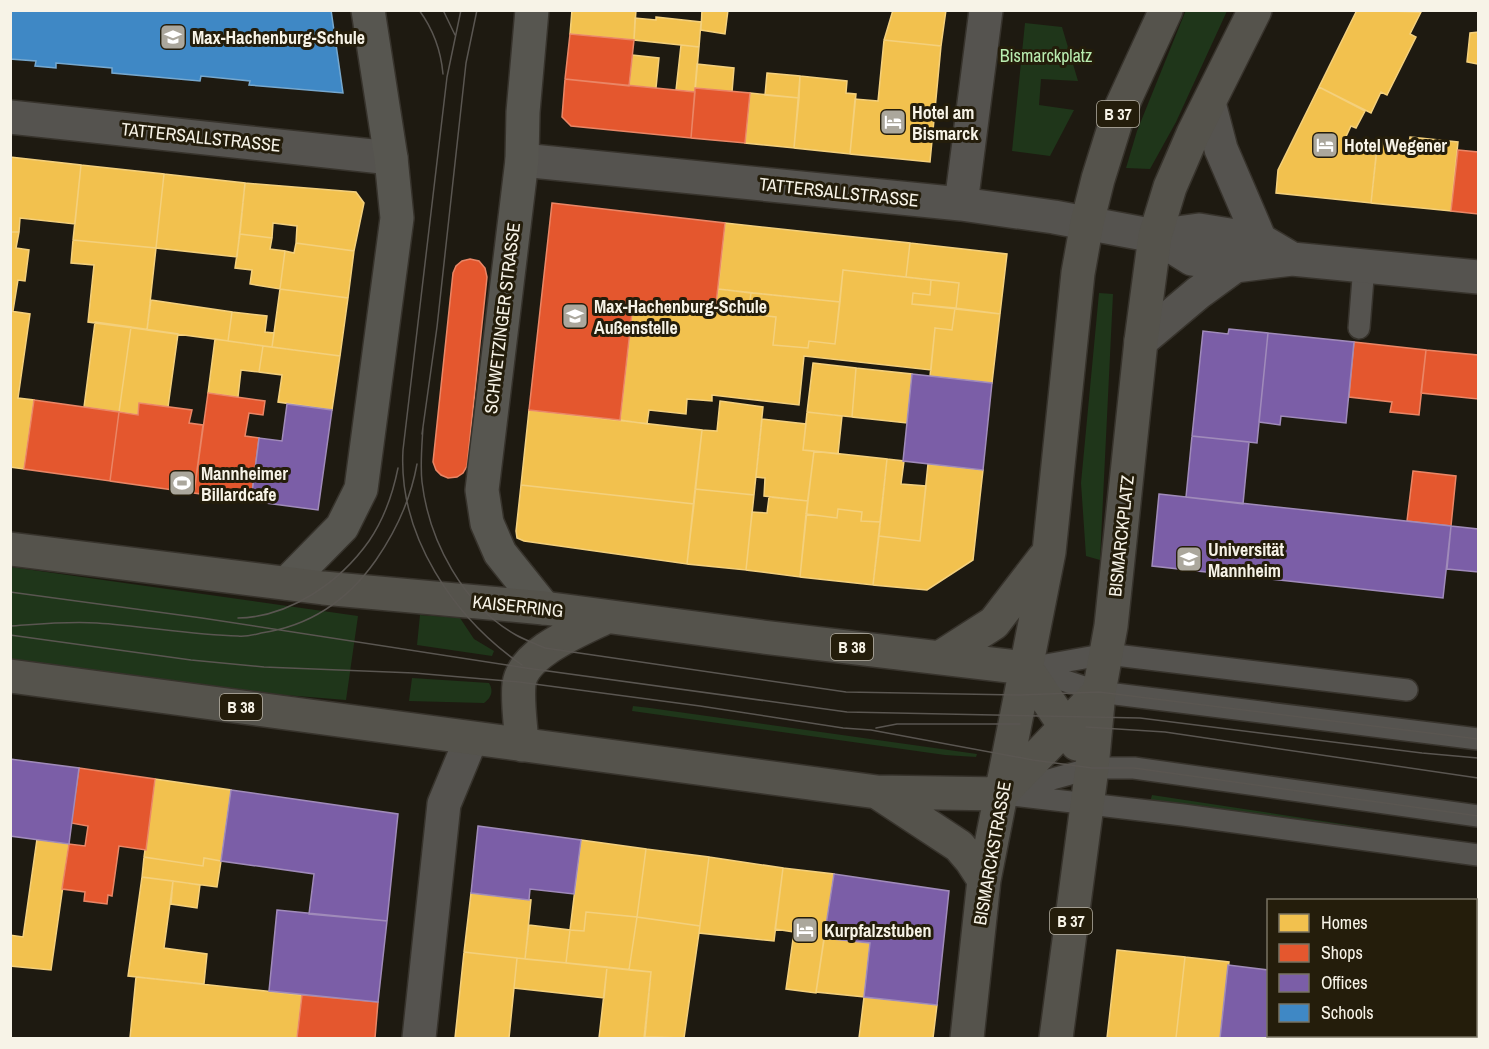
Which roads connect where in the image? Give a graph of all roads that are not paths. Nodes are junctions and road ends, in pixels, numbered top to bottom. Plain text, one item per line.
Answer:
1 (368, 10) edge
2 (532, 10) edge
3 (986, 10) edge
4 (1166, 10) edge
5 (1255, 10) edge
6 (1209, 103) junction
7 (10, 117) edge
8 (391, 158) junction
9 (522, 160) junction
10 (961, 204) junction
11 (1087, 223) junction
12 (1155, 236) junction
13 (1260, 240) junction
14 (1292, 259) junction
15 (1235, 266) junction
16 (1364, 266) junction
17 (1479, 277) edge
18 (1359, 328) dead end
19 (1142, 341) junction
20 (10, 549) edge
21 (1048, 552) junction
22 (287, 583) junction
23 (544, 608) junction
24 (606, 617) junction
25 (1107, 654) junction
26 (941, 657) junction
27 (1026, 668) junction
28 (10, 676) edge
29 (1407, 690) dead end
30 (1099, 692) junction
31 (1066, 726) junction
32 (471, 739) junction
33 (1479, 739) edge
34 (522, 745) junction
35 (1092, 768) junction
36 (877, 792) junction
37 (1001, 794) junction
38 (1086, 804) junction
39 (1479, 816) edge
40 (1479, 855) edge
41 (984, 880) junction
42 (419, 1038) edge
43 (967, 1038) edge
44 (1056, 1038) edge

1 - 8 street
2 - 9 street, SCHWETZINGER STRASSE
3 - 10 street
4 - 11 main road, B 37
5 - 6 main road, B 37
6 - 12 main road, B 37
6 - 13 street
7 - 8 street, TATTERSALLSTRASSE
8 - 22 street
9 - 10 street, TATTERSALLSTRASSE
9 - 23 street, SCHWETZINGER STRASSE
10 - 11 street, TATTERSALLSTRASSE
11 - 12 street, TATTERSALLSTRASSE
11 - 21 main road, B 37
12 - 13 street, TATTERSALLSTRASSE
12 - 15 street, TATTERSALLSTRASSE
12 - 19 main road, BISMARCKPLATZ / B 37
13 - 14 street, TATTERSALLSTRASSE
14 - 15 street, TATTERSALLSTRASSE
14 - 16 street, TATTERSALLSTRASSE
15 - 19 street, TATTERSALLSTRASSE
16 - 17 street, TATTERSALLSTRASSE
16 - 18 lane
19 - 25 main road, BISMARCKPLATZ / B 37
20 - 22 main road, KAISERRING / B 38
21 - 26 main road
21 - 27 main road, B 37
22 - 23 main road, KAISERRING / B 38
23 - 24 main road, KAISERRING / B 38
24 - 26 main road, KAISERRING / B 38
24 - 34 main road
25 - 27 lane
25 - 29 lane
25 - 30 main road, BISMARCKPLATZ / B 37
26 - 27 main road, KAISERRING / B 38
27 - 30 lane
27 - 31 main road
27 - 37 main road, BISMARCKSTRASSE / B 37
28 - 32 main road, B 38
30 - 31 main road
30 - 33 lane
30 - 35 main road, B 37
31 - 35 main road
31 - 37 main road
32 - 34 main road, B 38
32 - 42 street
34 - 36 main road, B 38
35 - 37 lane
35 - 38 main road, B 37
35 - 39 lane
36 - 37 main road, B 38
36 - 41 main road, B 38
37 - 38 lane
37 - 41 main road, BISMARCKSTRASSE / B 37
38 - 40 lane
38 - 44 main road, B 37
41 - 43 main road, BISMARCKSTRASSE / B 37

